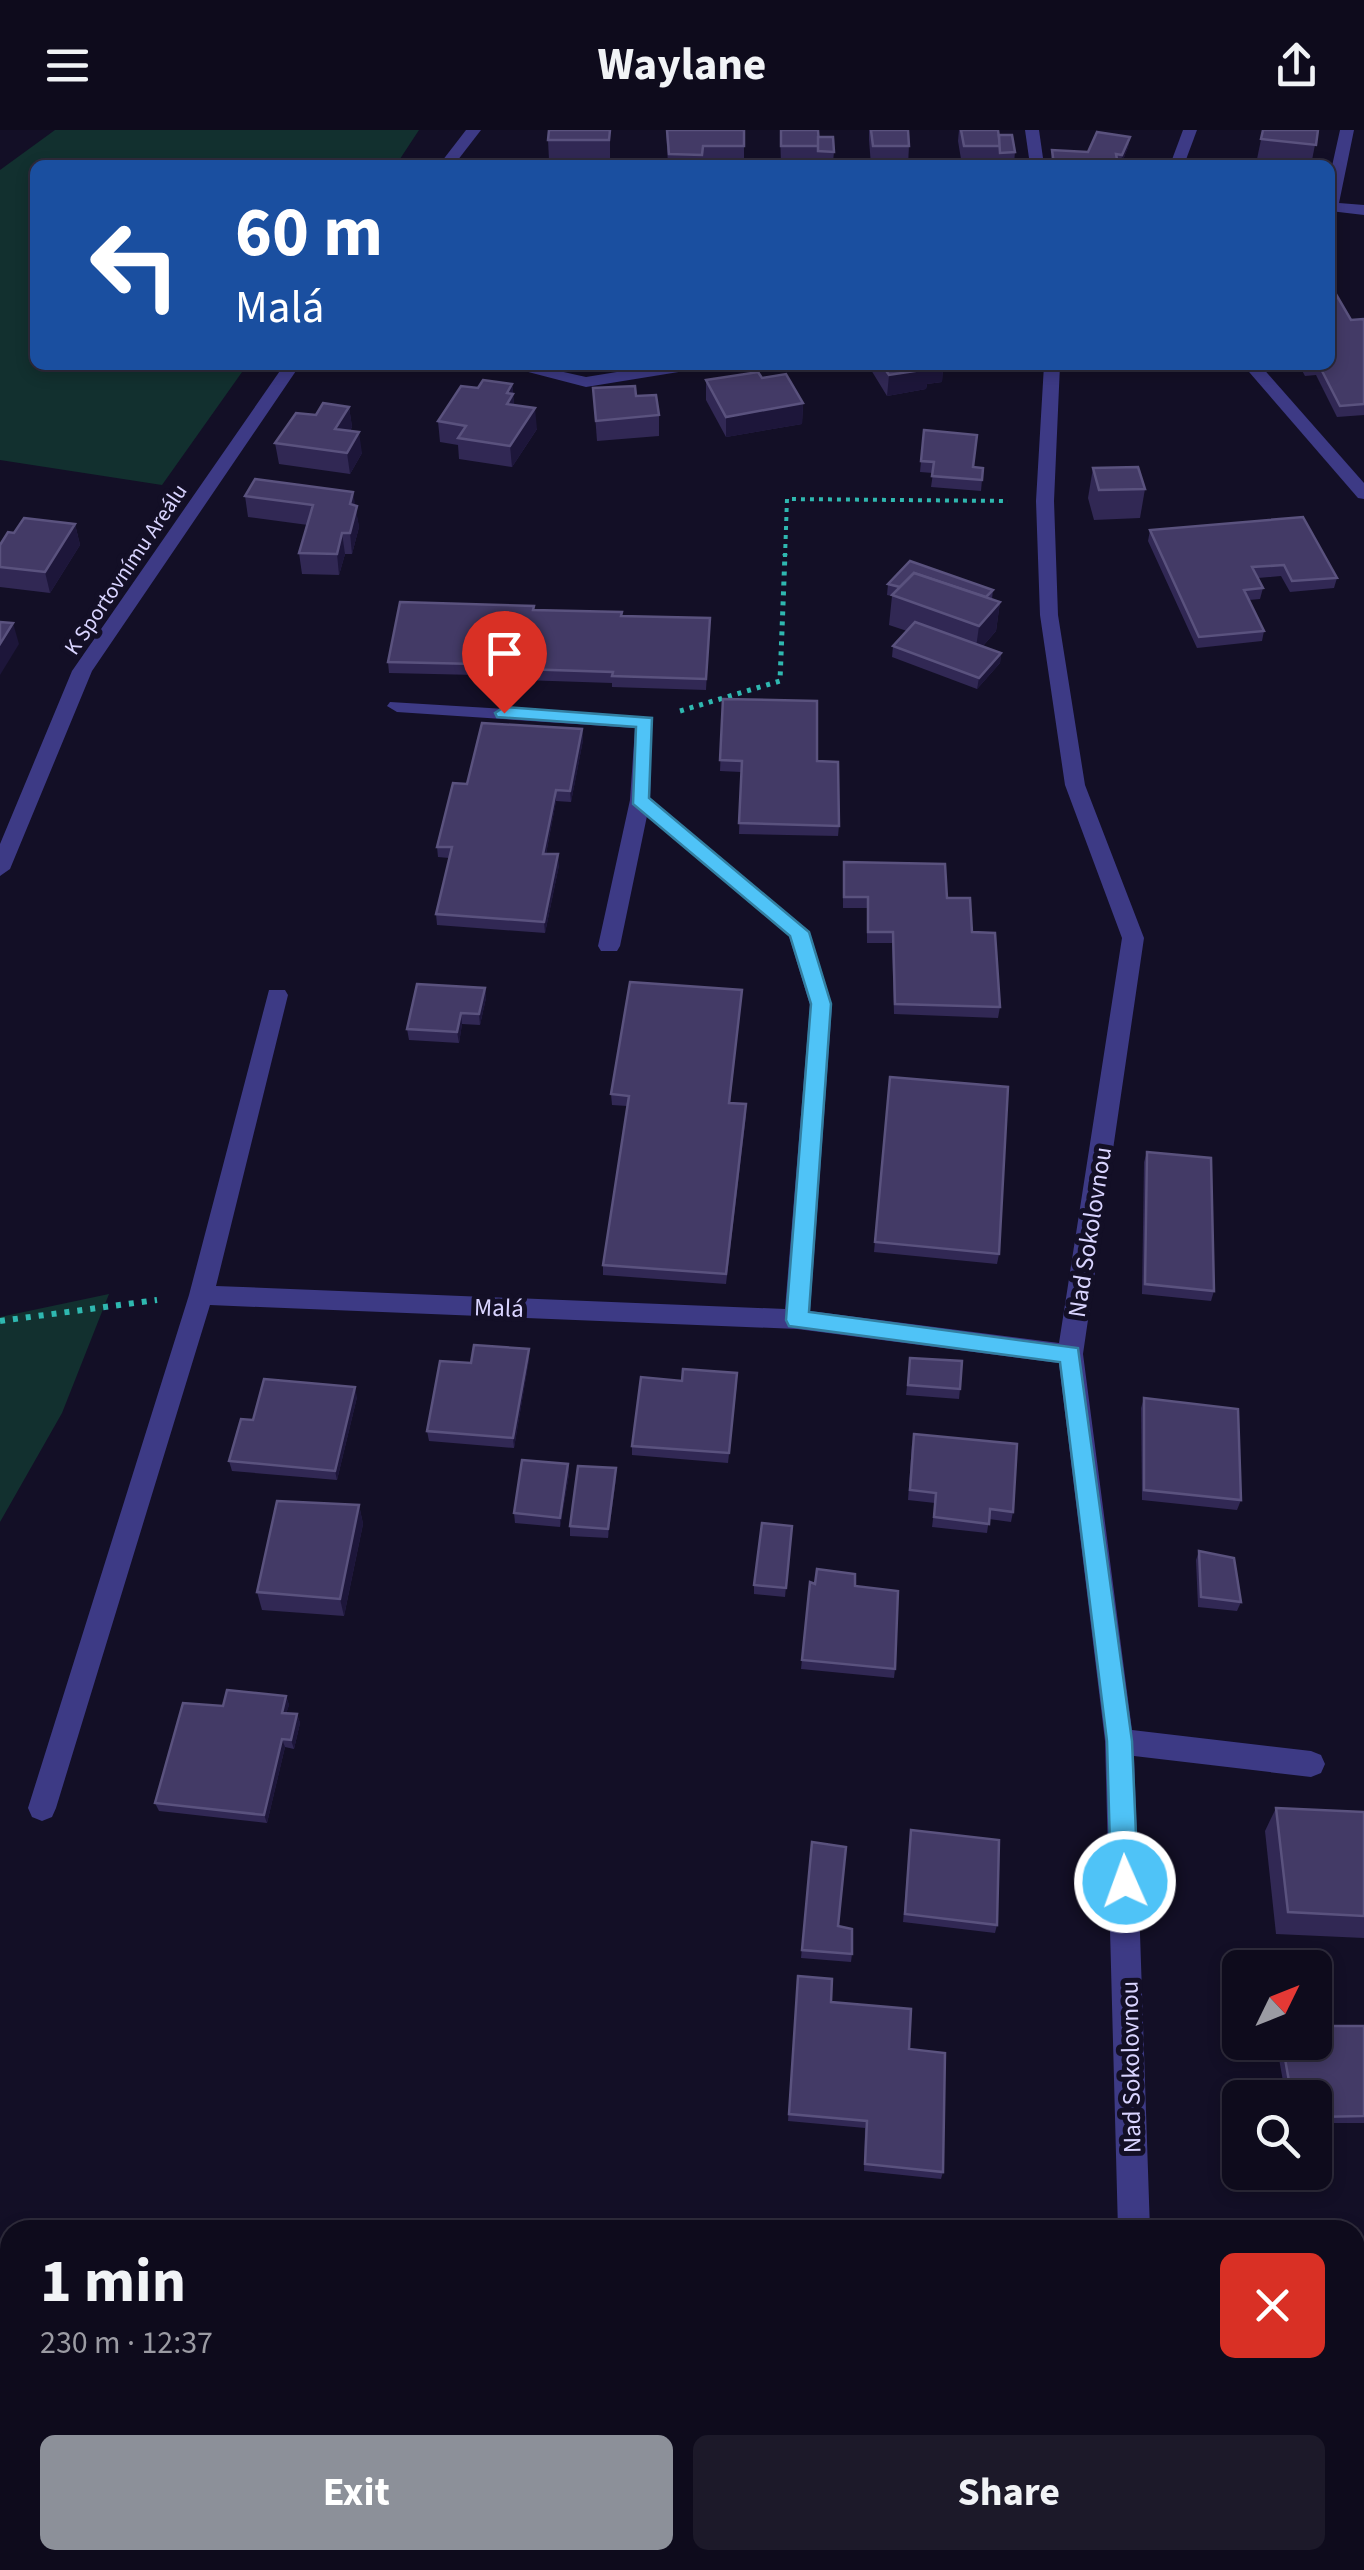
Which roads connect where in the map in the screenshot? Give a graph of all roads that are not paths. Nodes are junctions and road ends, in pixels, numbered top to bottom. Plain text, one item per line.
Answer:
1 (474, 130) edge
2 (1032, 130) edge
3 (1190, 130) edge
4 (1347, 130) edge
5 (450, 160) edge
6 (1036, 160) edge
7 (1179, 160) edge
8 (1335, 184) edge
9 (1335, 207) edge
10 (1364, 210) edge
11 (289, 370) edge
12 (532, 370) edge
13 (660, 370) edge
14 (1052, 370) edge
15 (1256, 370) edge
16 (1364, 494) edge
17 (397, 706) dead end
18 (640, 800) junction
19 (0, 869) edge
20 (609, 946) dead end
21 (277, 995) dead end
22 (200, 1294) junction
23 (797, 1320) junction
24 (1070, 1354) junction
25 (1120, 1741) junction
26 (1311, 1764) dead end
27 (42, 1808) dead end
28 (1134, 2220) edge

1 - 5 street
2 - 6 street
3 - 7 street
4 - 8 street
9 - 10 street
11 - 19 street, K Sportovnímu Areálu
12 - 13 street
14 - 24 street, Nad Sokolovnou
15 - 16 street
17 - 18 street
18 - 20 street
18 - 23 street
21 - 22 street
22 - 23 street, Malá
22 - 27 street
23 - 24 street, Malá
24 - 25 street, Nad Sokolovnou
25 - 26 street
25 - 28 street, Nad Sokolovnou

